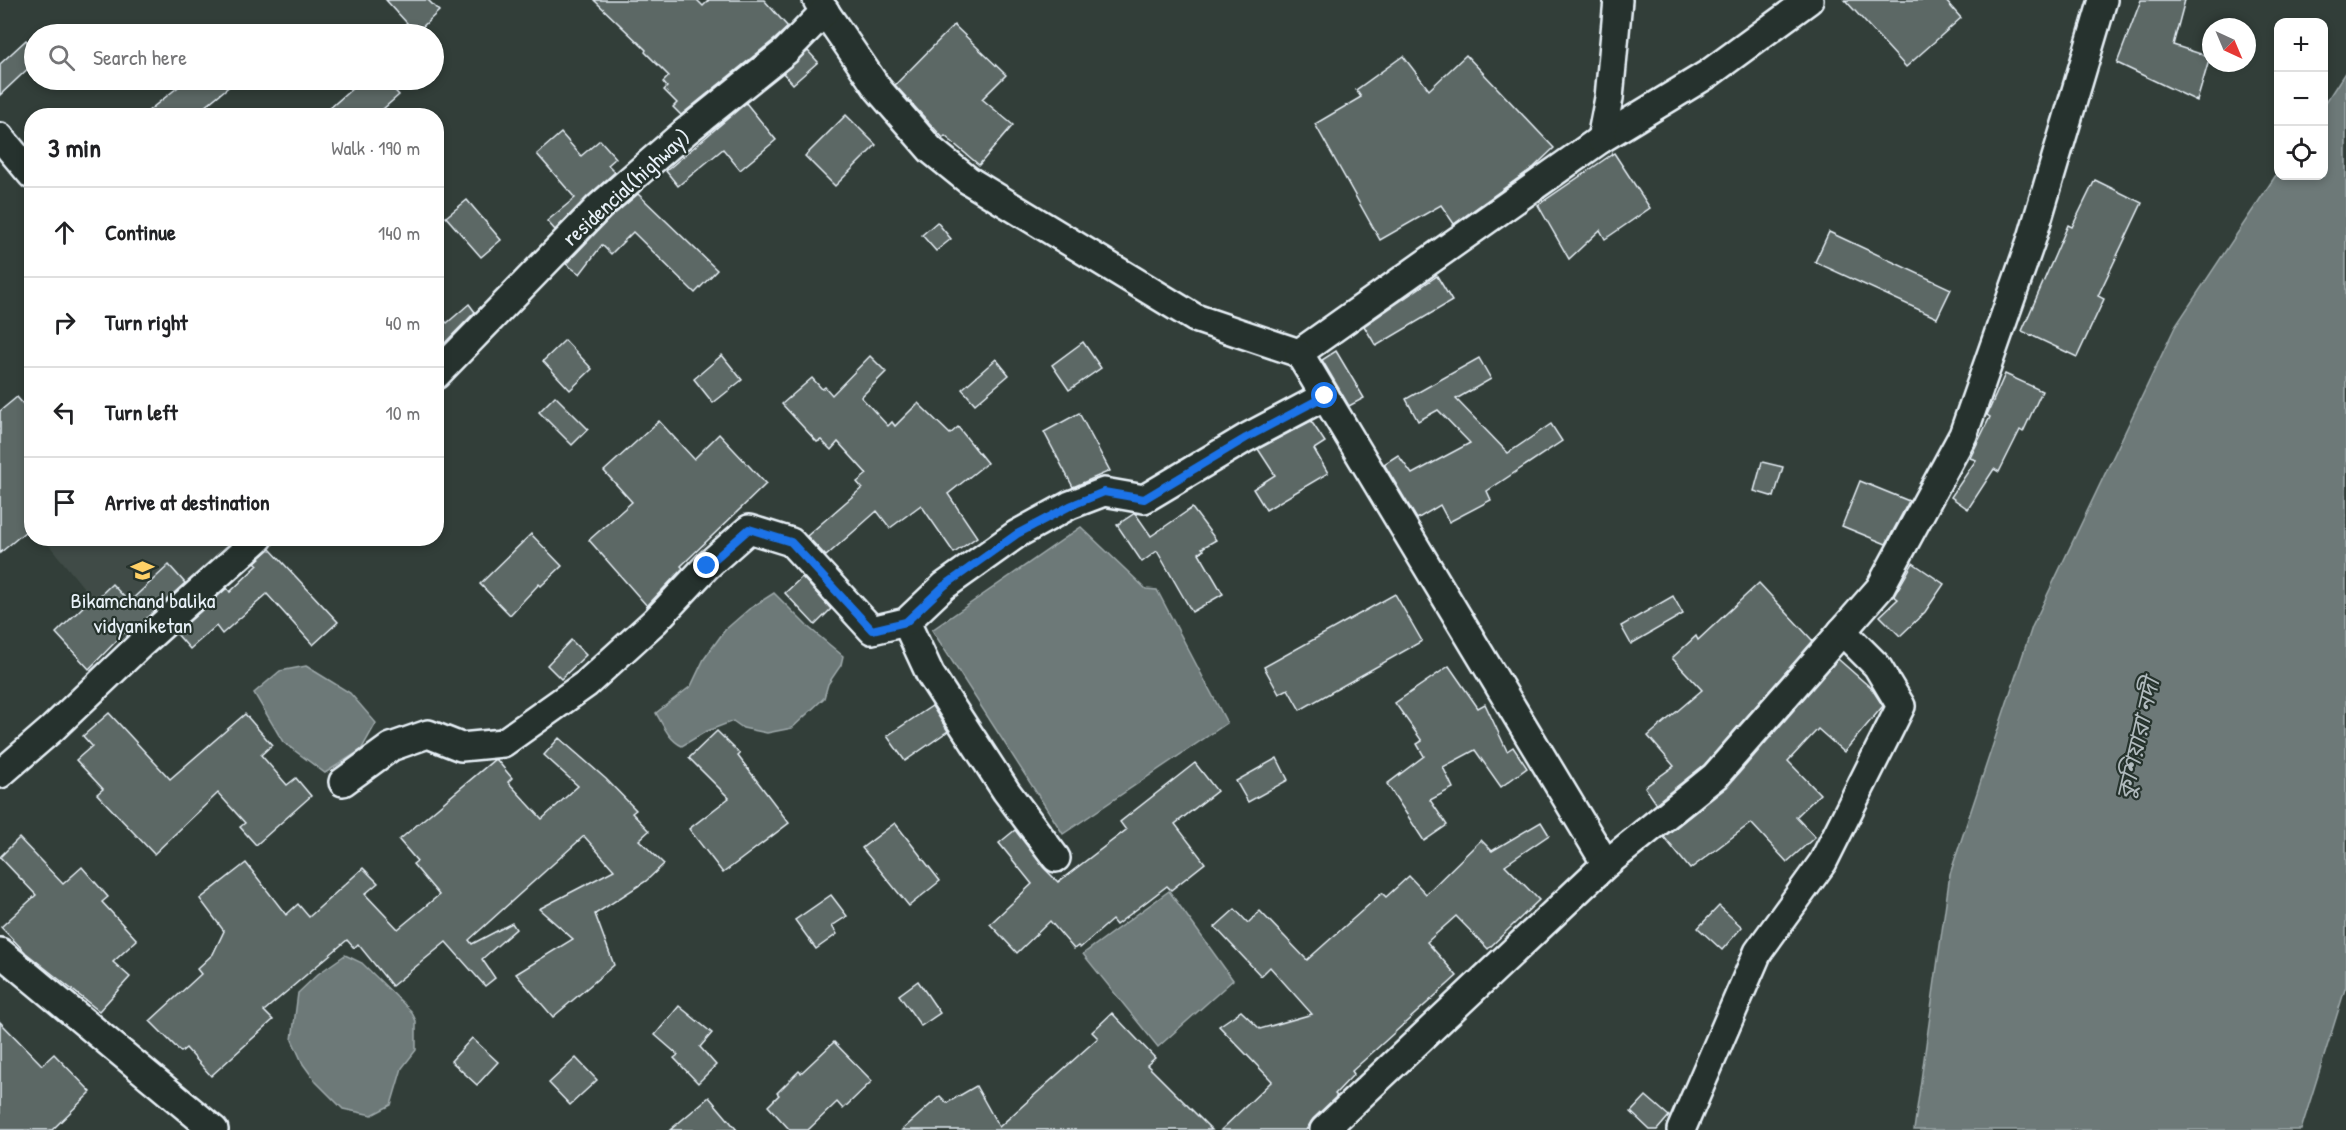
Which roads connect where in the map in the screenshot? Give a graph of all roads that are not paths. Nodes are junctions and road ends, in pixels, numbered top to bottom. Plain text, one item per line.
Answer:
1 (1618, 0) edge
2 (1809, 0) edge
3 (2103, 0) edge
4 (821, 5) edge
5 (0, 136) edge
6 (1601, 140) junction
7 (24, 165) edge
8 (1299, 353) junction
9 (444, 367) edge
10 (1325, 396) junction
11 (250, 546) edge
12 (906, 622) junction
13 (1842, 631) junction
14 (0, 774) edge
15 (343, 782) dead end
16 (1056, 858) dead end
17 (1606, 864) junction
18 (0, 952) edge
19 (214, 1130) edge
20 (1324, 1130) edge
21 (1681, 1130) edge

1 - 6 street
2 - 6 street
3 - 13 street
4 - 8 street
4 - 9 street, residencial(highway)
5 - 7 street
6 - 8 street
8 - 10 street
10 - 12 street
10 - 17 street
11 - 14 street
12 - 15 street
12 - 16 street
13 - 17 street
13 - 21 street
17 - 20 street
18 - 19 street

